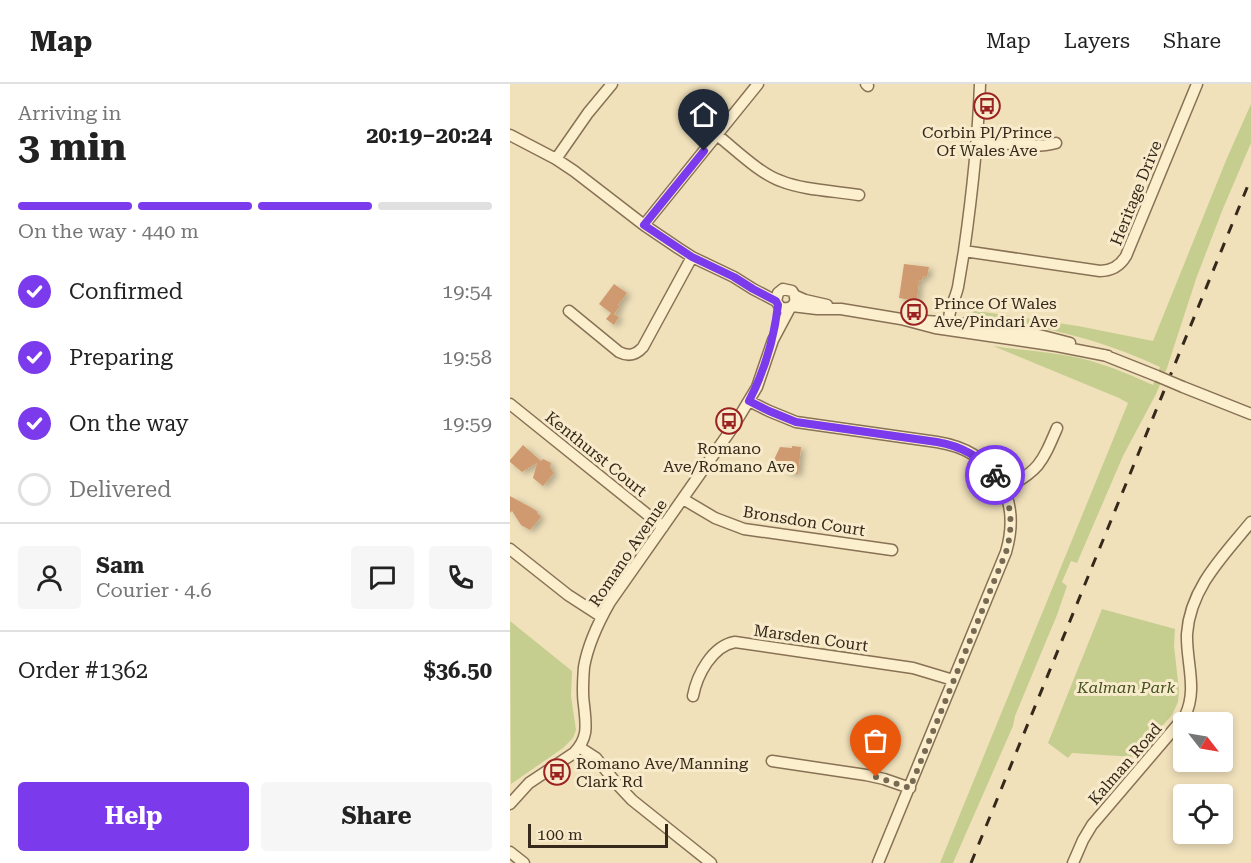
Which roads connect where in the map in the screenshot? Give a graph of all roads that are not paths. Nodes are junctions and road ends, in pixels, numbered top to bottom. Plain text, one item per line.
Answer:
1 (612, 84) edge
2 (758, 84) edge
3 (980, 84) edge
4 (1197, 84) edge
5 (510, 135) edge
6 (717, 135) junction
7 (978, 139) junction
8 (1056, 143) dead end
9 (556, 159) junction
10 (859, 195) dead end
11 (644, 225) junction
12 (964, 251) junction
13 (692, 257) junction
14 (778, 299) junction
15 (793, 304) junction
16 (570, 311) dead end
17 (952, 325) junction
18 (773, 340) junction
19 (749, 401) junction
20 (510, 404) edge
21 (1251, 414) edge
22 (1057, 429) dead end
23 (1004, 489) junction
24 (683, 499) junction
25 (1251, 522) edge
26 (663, 527) junction
27 (510, 549) edge
28 (891, 550) dead end
29 (602, 617) junction
30 (953, 680) junction
31 (693, 696) dead end
32 (581, 743) junction
33 (772, 761) dead end
34 (910, 788) junction
35 (514, 791) edge
36 (510, 804) edge
37 (510, 852) edge
38 (524, 863) edge
39 (711, 863) edge
40 (879, 863) edge
41 (1073, 863) edge

1 - 9 street
2 - 6 street
3 - 7 street
4 - 12 street, Heritage Drive
5 - 9 street
6 - 10 street
6 - 11 street
7 - 8 street
7 - 12 street
9 - 11 street
11 - 13 street
12 - 17 street
13 - 14 street
13 - 16 street
14 - 15 street
14 - 15 street
14 - 18 street, Romano Avenue
15 - 17 street
15 - 18 street, Romano Avenue
17 - 21 street, bridge
18 - 19 street, Romano Avenue
19 - 23 street
19 - 24 street, Romano Avenue
20 - 26 street, Kenthurst Court
22 - 23 street
23 - 30 street
24 - 26 street, Romano Avenue
24 - 28 street, Bronsdon Court
25 - 41 street, Kalman Road
26 - 29 street, Romano Avenue
27 - 29 street
29 - 32 street, Romano Avenue
30 - 31 street, Marsden Court
30 - 34 street
32 - 35 street
32 - 39 street
33 - 34 street
34 - 40 street
35 - 36 street
37 - 38 street

